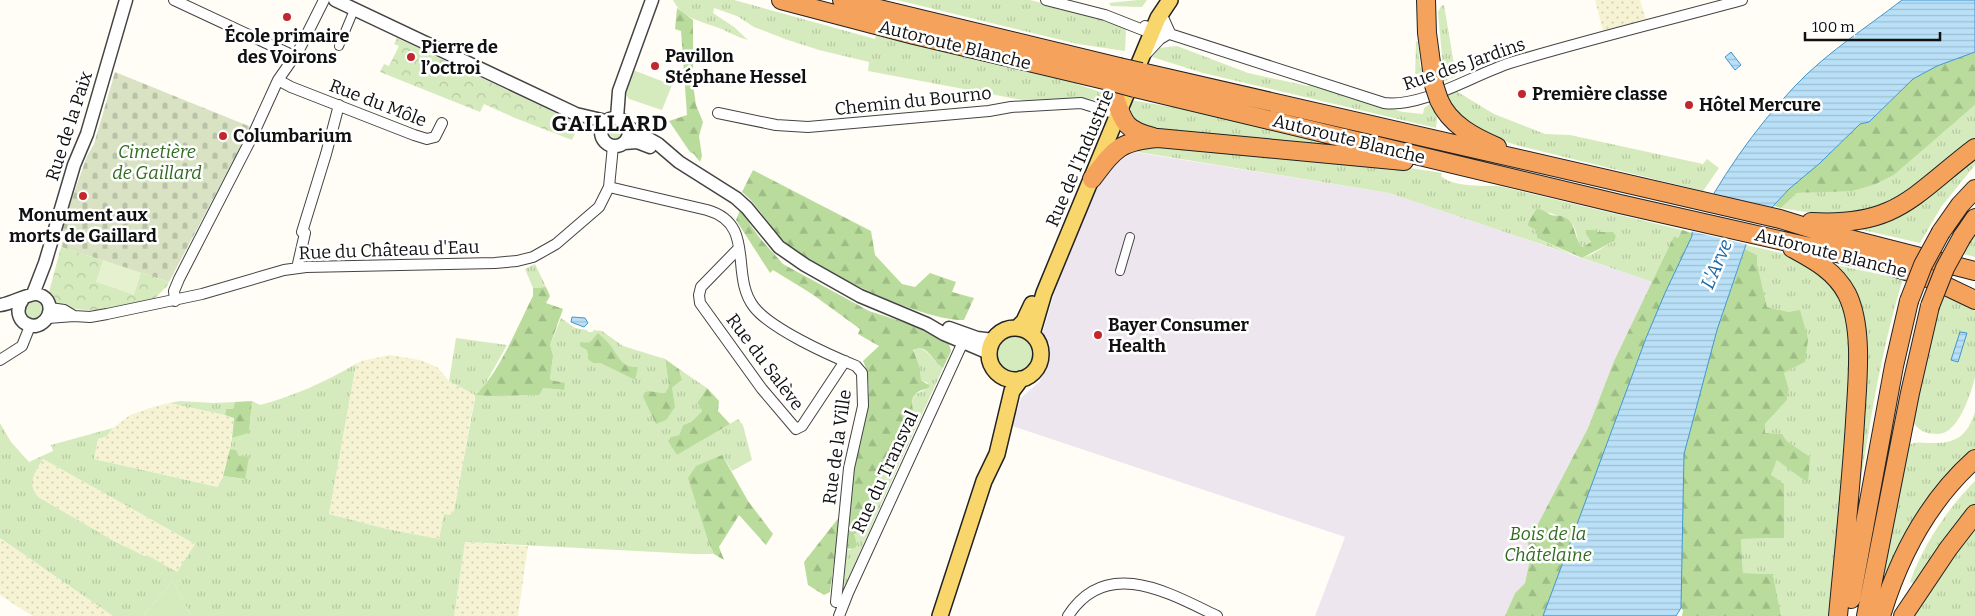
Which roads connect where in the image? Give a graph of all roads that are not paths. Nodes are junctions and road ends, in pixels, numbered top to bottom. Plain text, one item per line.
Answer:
1 (126, 0) edge
2 (174, 0) edge
3 (324, 0) edge
4 (335, 0) edge
5 (652, 0) edge
6 (781, 0) edge
7 (842, 0) edge
8 (1046, 0) edge
9 (1170, 0) edge
10 (1426, 0) edge
11 (1742, 0) edge
12 (1160, 6) edge
13 (354, 10) junction
14 (1147, 28) junction
15 (1170, 33) junction
16 (339, 46) dead end
17 (294, 56) junction
18 (1139, 74) junction
19 (278, 80) junction
20 (1115, 94) junction
21 (339, 105) junction
22 (718, 113) dead end
23 (576, 114) junction
24 (612, 119) junction
25 (442, 124) dead end
26 (628, 127) junction
27 (601, 134) junction
28 (1158, 138) junction
29 (618, 144) junction
30 (1975, 148) edge
31 (1528, 160) junction
32 (1484, 172) junction
33 (1092, 179) junction
34 (609, 187) junction
35 (718, 187) junction
36 (1975, 189) edge
37 (1975, 218) edge
38 (1789, 221) junction
39 (1130, 237) dead end
40 (1779, 241) junction
41 (739, 248) junction
42 (297, 268) junction
43 (1120, 271) dead end
44 (1975, 271) edge
45 (1975, 300) edge
46 (175, 301) junction
47 (40, 303) junction
48 (0, 305) edge
49 (0, 313) edge
50 (20, 317) junction
51 (927, 324) junction
52 (30, 326) junction
53 (1017, 328) junction
54 (1032, 334) junction
55 (963, 342) junction
56 (991, 347) junction
57 (0, 360) edge
58 (845, 362) junction
59 (1005, 378) junction
60 (1021, 380) junction
61 (1975, 459) edge
62 (984, 481) junction
63 (1975, 514) edge
64 (836, 602) dead end
65 (840, 616) edge
66 (940, 616) edge
67 (1068, 616) edge
68 (1217, 616) edge
69 (1838, 616) edge
70 (1848, 616) edge
71 (1866, 616) edge
72 (1882, 616) edge
73 (1903, 616) edge

1 - 47 street, Rue de la Paix
2 - 17 street
3 - 17 street
4 - 13 street
5 - 24 street
6 - 20 highway, Autoroute Blanche
7 - 20 highway, Autoroute Blanche
8 - 14 street, Rue des Jardins
9 - 12 main road, Rue de l'Industrie
10 - 31 highway
11 - 15 street, Rue des Jardins
12 - 14 main road, Rue de l'Industrie
12 - 15 street
13 - 16 street
13 - 23 street
14 - 15 street, Rue des Jardins
14 - 18 main road, Rue de l'Industrie
14 - 20 main road, Rue de l'Industrie
15 - 18 street
17 - 19 street
18 - 20 highway, Autoroute Blanche, bridge
18 - 20 main road, Rue de l'Industrie
18 - 31 highway, Autoroute Blanche
18 - 32 highway, Autoroute Blanche
19 - 21 street, Rue du Môle
19 - 46 street
20 - 22 street, Chemin du Bourno
20 - 28 highway
20 - 33 main road, Rue de l'Industrie
20 - 53 main road, Rue de l'Industrie
21 - 25 street, Rue du Môle
21 - 42 street
23 - 24 street
23 - 27 street
24 - 26 street
24 - 27 street
26 - 29 street
26 - 35 street
27 - 29 street
28 - 32 highway
28 - 33 highway
29 - 34 street, Rue du Château d'Eau
29 - 35 street
30 - 38 highway
31 - 38 highway, Autoroute Blanche
32 - 40 highway, Autoroute Blanche
33 - 54 main road, Rue de l'Industrie
34 - 41 street, Rue de la Ville
34 - 42 street, Rue du Château d'Eau
35 - 51 street
36 - 70 highway, Autoroute Blanche, bridge
37 - 71 highway, bridge
38 - 44 highway, Autoroute Blanche
39 - 43 street
40 - 45 highway, Autoroute Blanche
40 - 69 highway
41 - 58 street, Rue de la Ville
41 - 58 street, Rue du Salève
42 - 46 street, Rue du Château d'Eau
46 - 47 street, Rue du Château d'Eau
47 - 48 street
47 - 50 street, Rue de la Paix
47 - 52 street
49 - 50 street
50 - 52 street
51 - 55 street
51 - 56 street
52 - 57 street
53 - 54 main road
53 - 56 main road
54 - 60 main road
55 - 56 street
55 - 65 street, Rue du Transval
56 - 59 main road
58 - 64 street, Rue de la Ville
59 - 60 main road
59 - 62 main road
60 - 62 main road
61 - 72 highway
62 - 66 main road
63 - 73 highway
67 - 68 street

